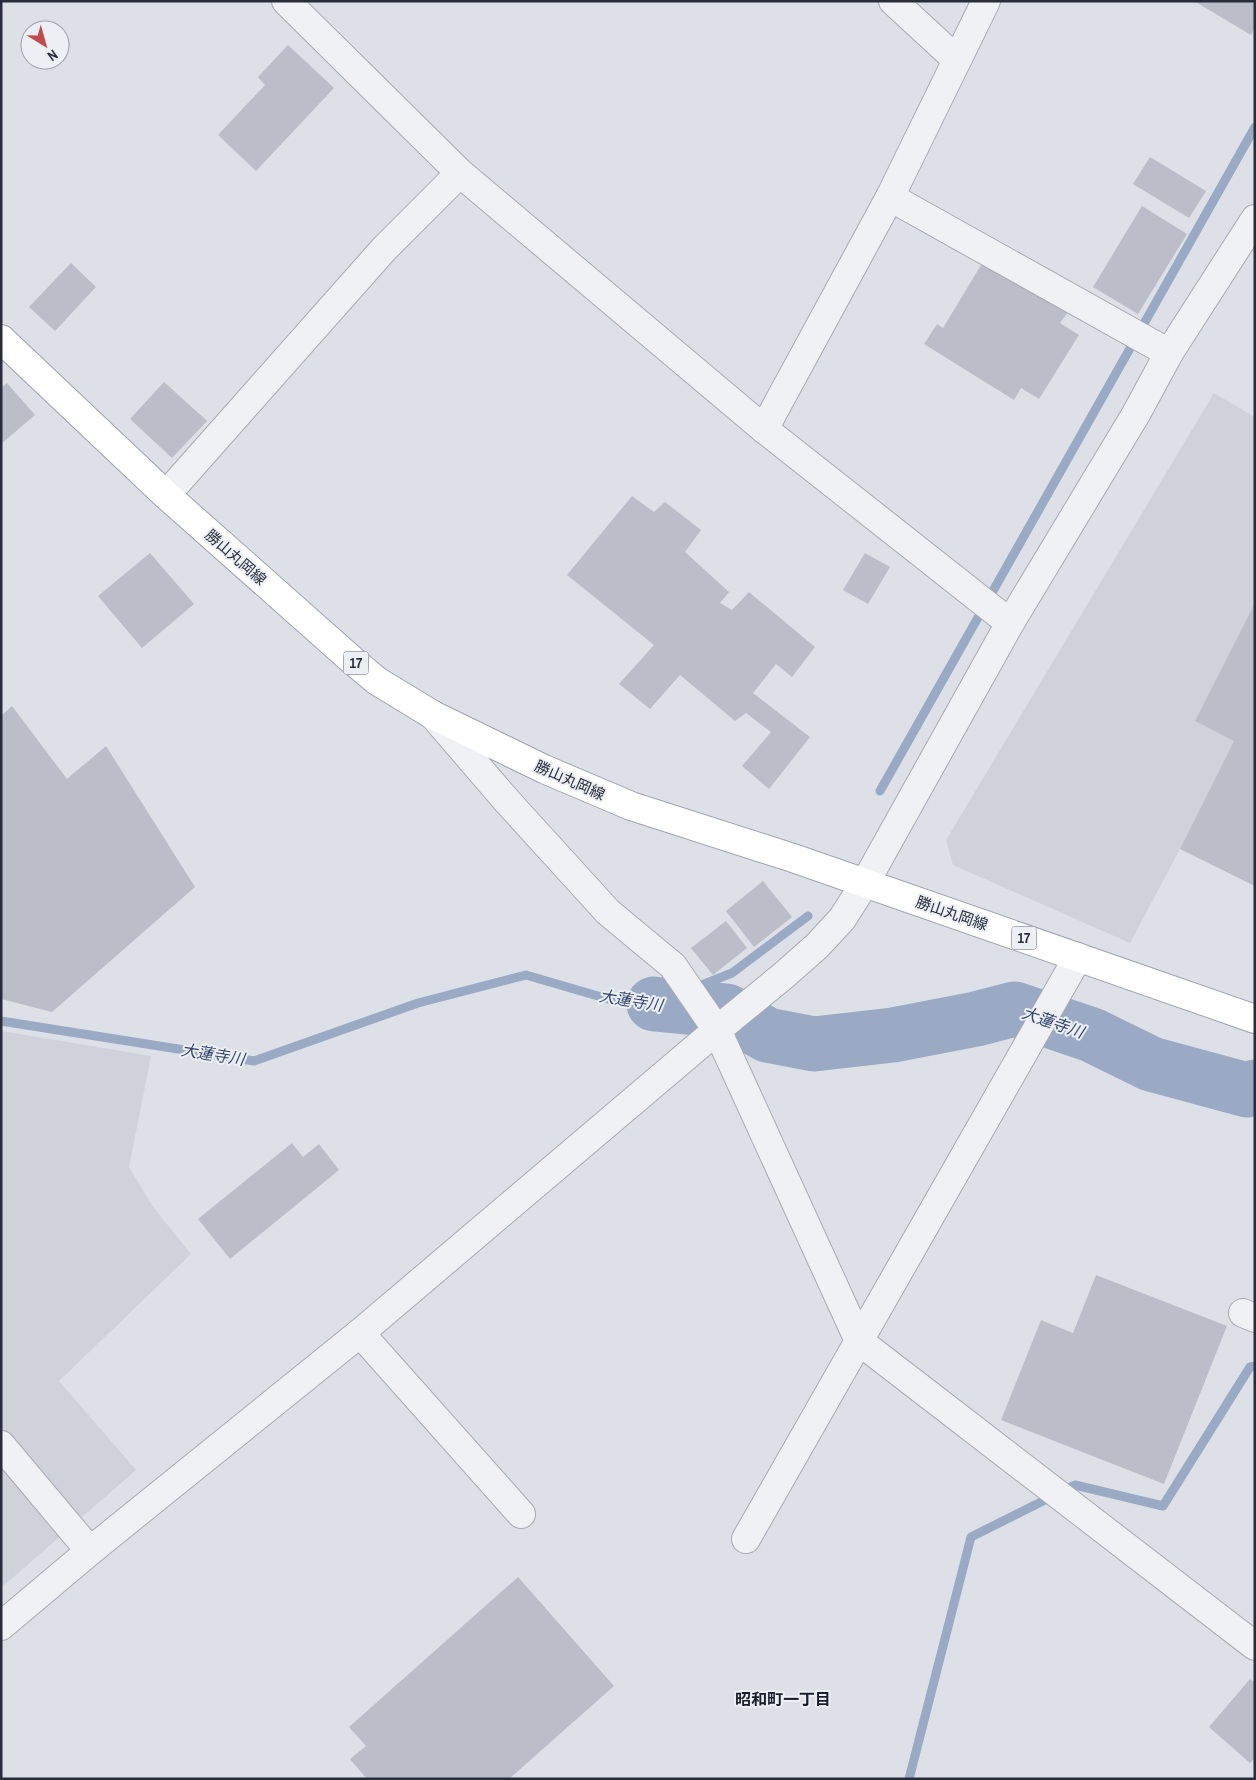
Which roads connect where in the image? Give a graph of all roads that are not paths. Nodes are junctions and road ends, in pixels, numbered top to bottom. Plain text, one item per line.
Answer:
1 (892, 1) edge
2 (986, 1) edge
3 (296, 4) edge
4 (957, 60) junction
5 (460, 173) junction
6 (890, 197) junction
7 (1255, 219) edge
8 (1, 339) edge
9 (1169, 353) junction
10 (764, 428) junction
11 (166, 496) junction
12 (1010, 623) junction
13 (433, 715) junction
14 (865, 883) junction
15 (1078, 957) junction
16 (1255, 1019) edge
17 (717, 1030) junction
18 (360, 1333) junction
19 (859, 1341) junction
20 (1, 1445) edge
21 (521, 1514) dead end
22 (746, 1539) dead end
23 (90, 1551) junction
24 (1, 1626) edge
25 (1255, 1646) edge

1 - 4 street
2 - 4 street
3 - 5 street
4 - 6 street
5 - 10 street
5 - 11 street
6 - 9 street
6 - 10 street
7 - 9 street
8 - 11 main road, 勝山丸岡線 / 17
9 - 12 street
10 - 12 street
11 - 13 main road, 勝山丸岡線 / 17
12 - 14 street
13 - 14 main road, 勝山丸岡線 / 17
13 - 17 street
14 - 15 main road, 勝山丸岡線 / 17
14 - 17 street
15 - 16 main road, 勝山丸岡線 / 17
15 - 19 street
17 - 18 street
17 - 19 street
18 - 21 street
18 - 23 street
19 - 22 street
19 - 25 street
20 - 23 street
23 - 24 street

